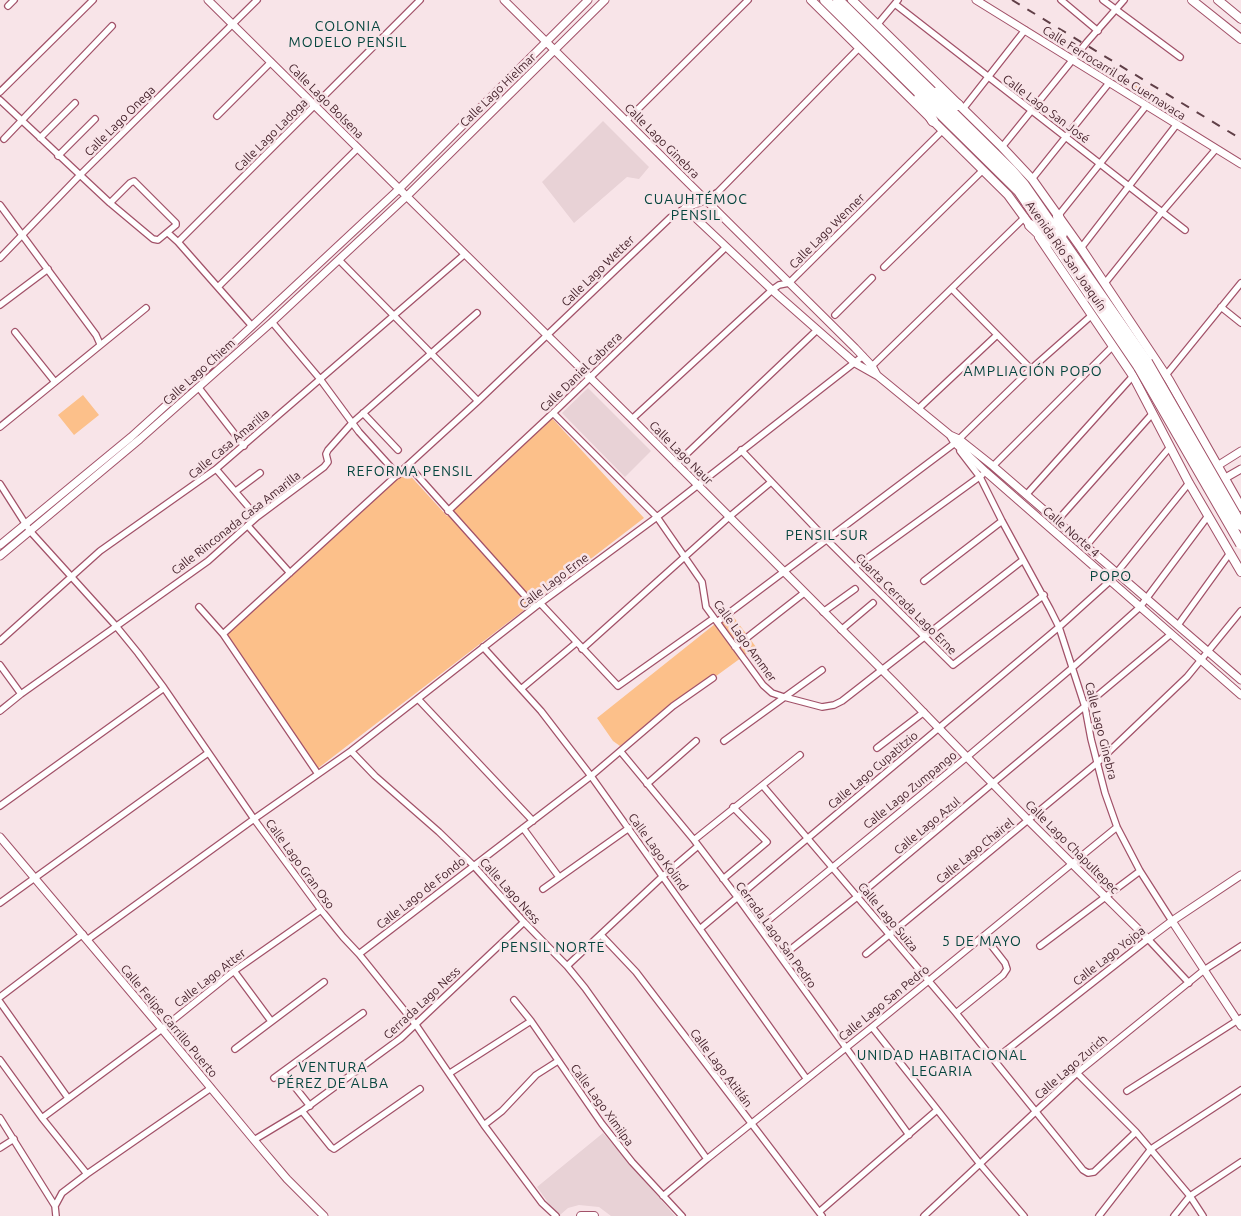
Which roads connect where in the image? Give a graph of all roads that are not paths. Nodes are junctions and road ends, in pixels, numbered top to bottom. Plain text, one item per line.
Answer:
1 (14, 0) edge
2 (93, 0) edge
3 (208, 0) edge
4 (256, 0) edge
5 (420, 0) edge
6 (504, 0) edge
7 (588, 0) edge
8 (605, 0) edge
9 (748, 0) edge
10 (811, 0) edge
11 (825, 0) edge
12 (838, 0) edge
13 (852, 0) edge
14 (976, 0) edge
15 (1061, 0) edge
16 (1103, 0) edge
17 (1124, 0) edge
18 (1192, 0) edge
19 (1218, 0) edge
20 (897, 2) edge
21 (8, 6) dead end
22 (1116, 11) junction
23 (1241, 19) edge
24 (233, 24) junction
25 (877, 25) junction
26 (112, 26) dead end
27 (1025, 30) junction
28 (1098, 31) junction
29 (1241, 40) edge
30 (547, 41) junction
31 (858, 48) junction
32 (556, 50) junction
33 (1180, 57) dead end
34 (1073, 60) junction
35 (271, 62) junction
36 (988, 77) junction
37 (914, 80) junction
38 (1109, 83) junction
39 (0, 92) edge
40 (0, 100) edge
41 (75, 104) dead end
42 (315, 105) junction
43 (1146, 106) junction
44 (961, 107) junction
45 (1032, 110) junction
46 (217, 116) dead end
47 (95, 119) dead end
48 (21, 120) junction
49 (626, 121) junction
50 (933, 121) junction
51 (1177, 124) junction
52 (943, 130) junction
53 (1066, 136) junction
54 (40, 138) junction
55 (4, 139) dead end
56 (1002, 146) junction
57 (358, 148) junction
58 (1216, 149) junction
59 (58, 156) junction
60 (1100, 163) junction
61 (1241, 164) edge
62 (983, 170) junction
63 (80, 175) junction
64 (1032, 179) junction
65 (1129, 186) junction
66 (399, 189) junction
67 (407, 196) junction
68 (705, 200) junction
69 (110, 203) junction
70 (0, 205) edge
71 (685, 208) junction
72 (1162, 212) junction
73 (1058, 216) junction
74 (1028, 221) junction
75 (1185, 230) dead end
76 (168, 233) junction
77 (23, 235) junction
78 (178, 242) junction
79 (1064, 242) junction
80 (726, 247) junction
81 (1081, 248) junction
82 (465, 254) junction
83 (0, 258) edge
84 (1064, 258) junction
85 (339, 260) junction
86 (884, 267) dead end
87 (48, 269) junction
88 (872, 278) dead end
89 (1241, 282) edge
90 (789, 283) junction
91 (1105, 284) junction
92 (218, 287) junction
93 (952, 289) junction
94 (772, 290) junction
95 (0, 305) edge
96 (1221, 307) junction
97 (146, 308) dead end
98 (477, 313) dead end
99 (1092, 314) junction
100 (835, 315) dead end
101 (393, 316) junction
102 (272, 322) junction
103 (1241, 323) edge
104 (252, 326) junction
105 (817, 330) junction
106 (15, 332) dead end
107 (997, 335) junction
108 (547, 336) junction
109 (100, 344) junction
110 (1113, 346) junction
111 (430, 353) junction
112 (863, 356) junction
113 (855, 363) junction
114 (1143, 364) junction
115 (870, 368) junction
116 (1032, 369) junction
117 (1166, 375) junction
118 (1133, 376) junction
119 (590, 378) junction
120 (320, 379) junction
121 (55, 382) junction
122 (1174, 387) junction
123 (198, 388) junction
124 (478, 401) junction
125 (1147, 401) junction
126 (918, 409) junction
127 (363, 413) junction
128 (553, 413) junction
129 (1153, 413) junction
130 (632, 420) junction
131 (352, 423) junction
132 (0, 427) edge
133 (957, 441) junction
134 (244, 446) junction
135 (1170, 447) junction
136 (398, 450) dead end
137 (741, 450) junction
138 (1241, 451) edge
139 (676, 464) junction
140 (408, 466) junction
141 (993, 466) junction
142 (1218, 466) junction
143 (216, 469) junction
144 (1241, 469) edge
145 (260, 473) dead end
146 (398, 475) junction
147 (983, 475) junction
148 (1225, 478) junction
149 (771, 482) junction
150 (1189, 483) junction
151 (0, 484) edge
152 (696, 485) junction
153 (236, 491) junction
154 (1195, 494) junction
155 (1026, 496) junction
156 (1241, 507) edge
157 (448, 511) junction
158 (1208, 516) junction
159 (257, 517) junction
160 (657, 517) junction
161 (729, 517) junction
162 (1002, 521) junction
163 (1057, 521) junction
164 (1241, 525) edge
165 (248, 526) junction
166 (28, 527) junction
167 (826, 539) junction
168 (1241, 544) edge
169 (0, 545) edge
170 (1086, 546) junction
171 (1230, 553) junction
172 (0, 556) edge
173 (685, 556) junction
174 (1023, 560) junction
175 (855, 567) junction
176 (784, 572) junction
177 (1241, 572) edge
178 (290, 573) junction
179 (1117, 573) junction
180 (71, 576) junction
181 (924, 581) dead end
182 (1110, 581) junction
183 (855, 589) dead end
184 (804, 593) junction
185 (1044, 595) junction
186 (1147, 598) junction
187 (873, 603) dead end
188 (537, 605) junction
189 (199, 607) dead end
190 (1140, 607) junction
191 (1241, 611) edge
192 (823, 612) junction
193 (716, 620) junction
194 (1178, 625) junction
195 (116, 626) junction
196 (1059, 627) junction
197 (841, 630) junction
198 (223, 634) junction
199 (1171, 634) junction
200 (925, 637) junction
201 (0, 641) edge
202 (576, 643) junction
203 (483, 647) junction
204 (735, 647) junction
205 (582, 649) junction
206 (1209, 651) junction
207 (1202, 661) junction
208 (0, 666) edge
209 (1072, 668) junction
210 (822, 670) dead end
211 (883, 670) junction
212 (713, 678) dead end
213 (1241, 680) edge
214 (164, 688) junction
215 (521, 689) junction
216 (21, 694) junction
217 (1241, 695) edge
218 (784, 697) junction
219 (418, 699) junction
220 (1085, 707) junction
221 (0, 711) edge
222 (924, 712) junction
223 (939, 727) junction
224 (724, 740) dead end
225 (696, 741) dead end
226 (877, 748) dead end
227 (351, 751) junction
228 (621, 752) junction
229 (208, 753) junction
230 (800, 755) dead end
231 (967, 757) junction
232 (1097, 763) junction
233 (318, 774) junction
234 (591, 776) junction
235 (647, 784) junction
236 (993, 784) junction
237 (763, 786) junction
238 (0, 806) edge
239 (734, 807) junction
240 (254, 818) junction
241 (1028, 820) junction
242 (533, 821) junction
243 (1117, 827) junction
244 (523, 828) junction
245 (629, 828) junction
246 (0, 837) edge
247 (808, 837) junction
248 (694, 840) junction
249 (698, 846) junction
250 (1072, 864) junction
251 (473, 865) junction
252 (832, 867) junction
253 (1140, 871) junction
254 (1241, 875) edge
255 (663, 876) junction
256 (559, 877) junction
257 (34, 878) junction
258 (723, 879) junction
259 (543, 889) dead end
260 (1105, 896) junction
261 (857, 897) junction
262 (738, 898) junction
263 (0, 903) edge
264 (321, 910) junction
265 (1172, 921) junction
266 (524, 922) junction
267 (760, 927) junction
268 (700, 928) junction
269 (889, 934) junction
270 (601, 935) junction
271 (984, 936) junction
272 (85, 937) junction
273 (1148, 939) junction
274 (1040, 946) dead end
275 (1241, 946) edge
276 (359, 954) junction
277 (866, 954) dead end
278 (781, 957) junction
279 (568, 966) junction
280 (1204, 970) junction
281 (234, 971) junction
282 (927, 980) junction
283 (324, 982) dead end
284 (1189, 983) junction
285 (0, 997) edge
286 (514, 1000) dead end
287 (0, 1002) edge
288 (363, 1013) dead end
289 (956, 1013) junction
290 (271, 1021) junction
291 (531, 1021) junction
292 (1240, 1021) edge
293 (416, 1024) junction
294 (872, 1027) junction
295 (162, 1029) junction
296 (846, 1046) junction
297 (235, 1049) dead end
298 (0, 1060) edge
299 (994, 1060) junction
300 (558, 1061) junction
301 (283, 1072) junction
302 (450, 1073) junction
303 (1077, 1073) junction
304 (274, 1078) dead end
305 (806, 1078) junction
306 (211, 1088) junction
307 (420, 1089) dead end
308 (1127, 1090) dead end
309 (1241, 1090) edge
310 (68, 1098) junction
311 (310, 1106) junction
312 (937, 1110) junction
313 (302, 1111) junction
314 (1036, 1111) junction
315 (0, 1118) edge
316 (42, 1118) junction
317 (750, 1124) junction
318 (484, 1125) junction
319 (1136, 1132) junction
320 (909, 1134) junction
321 (14, 1139) junction
322 (254, 1140) junction
323 (0, 1148) edge
324 (1151, 1149) junction
325 (707, 1159) junction
326 (1241, 1162) edge
327 (980, 1164) junction
328 (87, 1174) junction
329 (663, 1196) junction
330 (1190, 1196) junction
331 (56, 1206) junction
332 (820, 1214) edge
333 (56, 1216) edge
334 (324, 1216) edge
335 (556, 1216) edge
336 (581, 1216) edge
337 (594, 1216) edge
338 (682, 1216) edge
339 (924, 1216) edge
340 (1024, 1216) edge
341 (1099, 1216) edge
342 (1174, 1216) edge
343 (1203, 1216) edge

1 - 21 street
2 - 39 street
3 - 24 street, Calle Lago Bolsena
4 - 24 street, Calle Lago Onega
5 - 42 street, Calle Lago Ladoga
6 - 30 street, Calle Lago Ginebra
7 - 30 street, Calle Lago Hielmar
8 - 32 street, Calle Lago Hielmar
9 - 49 street
10 - 31 main road, Avenida Río San Joaquín
11 - 37 highway, Avenida Río San Joaquín
12 - 37 highway, Avenida Río San Joaquín
13 - 25 main road, Avenida Río San Joaquín
14 - 27 street, Calle Ferrocarril de Cuernavaca
15 - 28 street
16 - 22 street
17 - 22 street
18 - 29 main road
19 - 23 main road
20 - 25 street
20 - 36 street, Calle Lago San José
22 - 28 street
22 - 33 street
24 - 35 street, Calle Lago Bolsena
24 - 63 street, Calle Lago Onega
25 - 44 main road, Avenida Río San Joaquín
26 - 48 street
27 - 34 street, Calle Ferrocarril de Cuernavaca
27 - 36 street
28 - 34 street
30 - 32 street, Calle Lago Ginebra
30 - 66 street, Calle Lago Hielmar
31 - 50 main road, Avenida Río San Joaquín
31 - 68 street, Calle Lago Wetter
32 - 49 street, Calle Lago Ginebra
32 - 67 street, Calle Lago Hielmar
34 - 38 street, Calle Ferrocarril de Cuernavaca
34 - 45 street
35 - 42 street, Calle Lago Bolsena
35 - 46 street
36 - 44 street
36 - 45 street, Calle Lago San José
37 - 44 highway
37 - 50 highway
37 - 79 highway, Avenida Río San Joaquín
37 - 84 highway, Avenida Río San Joaquín
38 - 43 street, Calle Ferrocarril de Cuernavaca
38 - 53 street
40 - 48 street
41 - 54 street
42 - 57 street, Calle Lago Bolsena
42 - 78 street, Calle Lago Ladoga
43 - 51 street, Calle Ferrocarril de Cuernavaca
43 - 60 street
44 - 56 main road, Avenida Río San Joaquín
45 - 53 street, Calle Lago San José
45 - 56 street
47 - 59 street
48 - 54 street
48 - 55 street
49 - 68 street, Calle Lago Ginebra
50 - 52 main road, Avenida Río San Joaquín
51 - 58 street, Calle Ferrocarril de Cuernavaca
51 - 65 street
52 - 62 main road, Avenida Río San Joaquín
52 - 90 street, Calle Lago Wenner
53 - 60 street, Calle Lago San José
53 - 64 street
54 - 59 street
56 - 64 main road, Avenida Río San Joaquín
57 - 66 street, Calle Lago Bolsena
57 - 92 street
58 - 61 street, Calle Ferrocarril de Cuernavaca
58 - 72 street
59 - 63 street
60 - 65 street, Calle Lago San José
60 - 73 street
62 - 74 main road, Avenida Río San Joaquín
62 - 86 street
63 - 69 street
63 - 77 street, Calle Lago Onega
64 - 73 main road, Avenida Río San Joaquín
65 - 72 street, Calle Lago San José
65 - 81 street
66 - 67 street, Calle Lago Bolsena
66 - 104 street, Calle Lago Chiem
67 - 82 street, Calle Lago Naur
67 - 85 street, Calle Lago Chiem
68 - 71 street, Calle Lago Wetter
68 - 90 street, Calle Lago Ginebra
69 - 76 street
69 - 76 street
70 - 77 street
71 - 80 street, Calle Lago Ginebra
71 - 108 street, Calle Lago Wetter
72 - 75 street, Calle Lago San José
72 - 91 street
73 - 79 highway
73 - 81 main road, Avenida Río San Joaquín
74 - 84 highway
74 - 93 street
74 - 99 main road, Avenida Río San Joaquín
76 - 78 street
77 - 83 street, Calle Lago Onega
77 - 87 street
78 - 92 street
79 - 114 highway, Avenida Río San Joaquín
80 - 94 street, Calle Lago Ginebra
80 - 119 street, Calle Daniel Cabrera
81 - 91 main road, Avenida Río San Joaquín
82 - 101 street, Calle Casa Amarilla
82 - 108 street, Calle Lago Naur
84 - 114 highway, Avenida Río San Joaquín
85 - 101 street
85 - 102 street, Calle Lago Chiem
87 - 95 street
87 - 109 street
88 - 100 street
89 - 96 street
90 - 94 street, Calle Lago Wenner
90 - 112 street, Calle Lago Ginebra
91 - 117 main road, Avenida Río San Joaquín
92 - 104 street
93 - 107 street
93 - 115 street
94 - 105 street, Calle Lago Ginebra
94 - 130 street, Calle Lago Wenner
96 - 103 street
96 - 117 street
97 - 109 street
98 - 111 street, Calle Rinconada Casa Amarilla
99 - 110 main road, Avenida Río San Joaquín
99 - 116 street
101 - 111 street
101 - 120 street, Calle Casa Amarilla
102 - 120 street
102 - 123 street, Calle Lago Chiem
104 - 166 street, Calle Lago Chiem
105 - 113 street, Calle Lago Ginebra
105 - 139 street
106 - 121 street
107 - 116 street
107 - 126 street
108 - 119 street, Calle Lago Naur
108 - 124 street, Calle Lago Wetter
109 - 121 street
110 - 118 main road, Avenida Río San Joaquín
110 - 141 street
111 - 124 street
111 - 127 street, Calle Rinconada Casa Amarilla
112 - 113 street, Calle Lago Erne
112 - 115 street, Calle Lago Ginebra
113 - 115 street, Calle Lago Ginebra
113 - 137 street, Calle Lago Erne
114 - 164 highway, Avenida Río San Joaquín, bridge
114 - 168 highway, Avenida Río San Joaquín, bridge
115 - 126 street, Calle Lago Ginebra
116 - 133 street
117 - 122 main road, Avenida Río San Joaquín
118 - 125 main road, Avenida Río San Joaquín
118 - 155 street
119 - 128 street, Calle Daniel Cabrera
119 - 130 street, Calle Lago Naur
120 - 131 street
120 - 134 street, Calle Casa Amarilla
121 - 132 street
122 - 125 main road
122 - 142 main road, Avenida Río San Joaquín
123 - 134 street
123 - 166 street, Calle Lago Chiem
124 - 140 street, Calle Lago Wetter
125 - 129 main road, Avenida Río San Joaquín
126 - 133 street, Calle Lago Ginebra
127 - 131 street, Calle Rinconada Casa Amarilla
127 - 136 street
128 - 157 street, Calle Daniel Cabrera
128 - 160 street, Calle Lago Ammer
129 - 135 main road, Avenida Río San Joaquín
129 - 163 street
130 - 139 street, Calle Lago Naur
131 - 146 street
131 - 159 street, Calle Rinconada Casa Amarilla
133 - 141 street, Calle Norte 4
133 - 147 street, Calle Norte 4
133 - 167 street
134 - 143 street, Calle Casa Amarilla
135 - 150 main road, Avenida Río San Joaquín
135 - 170 street
137 - 149 street, Cuarta Cerrada Lago Erne
137 - 152 street, Calle Lago Erne
138 - 142 street
139 - 152 street, Calle Lago Naur
140 - 146 street, Calle Lago Wetter
140 - 157 street
141 - 155 street, Calle Norte 4
142 - 148 main road, Avenida Río San Joaquín
142 - 150 street
143 - 153 street
143 - 180 street, Calle Casa Amarilla
144 - 148 street
145 - 153 street
146 - 178 street, Calle Lago Wetter
147 - 162 street, Calle Lago Ginebra
147 - 175 street
147 - 182 street, Calle Norte 4
148 - 154 street
148 - 156 main road, Avenida Río San Joaquín
149 - 161 street
149 - 167 street, Cuarta Cerrada Lago Erne
150 - 154 main road, Avenida Río San Joaquín
150 - 179 street, Calle Lago Cupatitzio
151 - 166 street, Calle Lago Gran Oso
152 - 160 street, Calle Lago Erne
152 - 161 street, Calle Lago Naur
153 - 159 street
154 - 158 main road, Avenida Río San Joaquín
155 - 163 street, Calle Norte 4
157 - 188 street
158 - 171 main road, Avenida Río San Joaquín
158 - 186 street, Calle Lago Zumpango
159 - 165 street, Calle Rinconada Casa Amarilla
160 - 173 street, Calle Lago Ammer
160 - 188 street, Calle Lago Erne
161 - 173 street
161 - 176 street, Calle Lago Naur
162 - 174 street, Calle Lago Ginebra
162 - 181 street
163 - 170 street, Calle Norte 4
165 - 178 street
165 - 195 street, Calle Rinconada Casa Amarilla
166 - 169 street, Calle Lago Chiem
166 - 172 street, Calle Lago Chiem
166 - 180 street, Calle Lago Gran Oso
167 - 175 street, Cuarta Cerrada Lago Erne
167 - 176 street
170 - 179 street, Calle Norte 4
171 - 177 main road, Avenida Río San Joaquín
171 - 194 street
173 - 193 street, Calle Lago Ammer
173 - 205 street
174 - 185 street, Calle Lago Ginebra
174 - 200 street
175 - 200 street, Cuarta Cerrada Lago Erne
176 - 184 street, Calle Lago Naur
176 - 193 street
178 - 198 street, Calle Lago Wetter
179 - 182 street, Calle Lago Cupatitzio
179 - 186 street, Calle Norte 4
180 - 195 street, Calle Lago Gran Oso
180 - 201 street, Calle Casa Amarilla
182 - 190 street, Calle Norte 4
182 - 196 street, Calle Lago Cupatitzio
183 - 192 street
184 - 192 street, Calle Lago Naur
184 - 204 street
185 - 196 street, Calle Lago Ginebra
185 - 200 street, Cuarta Cerrada Lago Erne
186 - 190 street, Calle Lago Zumpango
186 - 194 street, Calle Norte 4
187 - 197 street
188 - 202 street
188 - 203 street, Calle Lago Erne
189 - 198 street
190 - 199 street, Calle Norte 4
190 - 209 street, Calle Lago Zumpango
191 - 206 street, Calle Lago Chairel
192 - 197 street, Calle Lago Naur
193 - 204 street, Calle Lago Ammer
193 - 205 street
194 - 206 street, Calle Norte 4
195 - 214 street, Calle Lago Gran Oso
195 - 216 street, Calle Rinconada Casa Amarilla
196 - 209 street, Calle Lago Ginebra
196 - 223 street, Calle Lago Cupatitzio
197 - 211 street, Calle Lago Naur
198 - 233 street
199 - 207 street, Calle Norte 4
199 - 220 street, Calle Lago Azul
200 - 211 street
202 - 205 street
202 - 215 street
203 - 215 street, Calle Lago Kolind
203 - 219 street, Calle Lago Erne
204 - 218 street, Calle Lago Ammer
206 - 207 street, Calle Lago Chairel
206 - 213 street, Calle Norte 4
207 - 217 street, Calle Norte 4
207 - 232 street, Calle Lago Chairel
208 - 216 street
209 - 220 street, Calle Lago Ginebra
209 - 231 street, Calle Lago Zumpango
210 - 218 street
211 - 218 street, Calle Lago Ammer
211 - 222 street, Calle Lago Naur
212 - 228 street, Calle Lago de Fondo
214 - 229 street, Calle Lago Gran Oso
214 - 238 street
215 - 234 street, Calle Lago Kolind
216 - 221 street, Calle Rinconada Casa Amarilla
218 - 224 street
219 - 227 street, Calle Lago Erne
219 - 242 street
220 - 232 street, Calle Lago Ginebra
220 - 236 street, Calle Lago Azul
222 - 223 street, Calle Lago Naur
222 - 226 street
223 - 231 street, Calle Lago Chapultepec
223 - 247 street, Calle Lago Cupatitzio
225 - 235 street
227 - 233 street, Calle Lago Erne
227 - 251 street, Calle Lago Ness
228 - 234 street, Calle Lago de Fondo
228 - 235 street, Cerrada Lago San Pedro
229 - 240 street, Calle Lago Gran Oso
229 - 257 street
230 - 237 street
231 - 236 street, Calle Lago Chapultepec
231 - 252 street, Calle Lago Zumpango
232 - 241 street, Calle Lago Chairel
232 - 243 street, Calle Lago Ginebra
233 - 240 street, Calle Lago Erne
234 - 242 street, Calle Lago de Fondo
234 - 245 street, Calle Lago Kolind
235 - 248 street, Cerrada Lago San Pedro
236 - 241 street, Calle Lago Chapultepec
236 - 261 street, Calle Lago Azul
237 - 239 street
237 - 247 street, Calle Lago Suiza
239 - 248 street
239 - 258 street
240 - 264 street, Calle Lago Gran Oso
240 - 272 street, Calle Lago Erne
241 - 250 street, Calle Lago Chapultepec
241 - 269 street, Calle Lago Chairel
242 - 244 street, Calle Lago de Fondo
243 - 250 street, Calle Lago San Pedro
243 - 253 street, Calle Lago Ginebra
244 - 251 street, Calle Lago de Fondo
244 - 256 street
245 - 255 street, Calle Lago Kolind
245 - 256 street
246 - 257 street, Calle Felipe Carrillo Puerto
247 - 252 street, Calle Lago Suiza
247 - 262 street, Calle Lago Cupatitzio
248 - 249 street, Cerrada Lago San Pedro
249 - 255 street
249 - 258 street, Cerrada Lago San Pedro
250 - 260 street, Calle Lago Chapultepec
250 - 271 street, Calle Lago San Pedro
251 - 266 street, Calle Lago Ness
251 - 276 street, Calle Lago de Fondo
252 - 261 street, Calle Lago Suiza
252 - 267 street, Calle Lago Zumpango
253 - 260 street
253 - 265 street, Calle Lago Ginebra
254 - 265 street, Calle Lago Yojoa
255 - 268 street, Calle Lago Kolind
255 - 270 street
256 - 259 street
257 - 263 street
257 - 272 street, Calle Felipe Carrillo Puerto
258 - 262 street, Cerrada Lago San Pedro
260 - 273 street, Calle Lago Chapultepec
260 - 274 street
261 - 269 street, Calle Lago Suiza
261 - 278 street, Calle Lago Azul
262 - 267 street, Cerrada Lago San Pedro
262 - 268 street, Calle Lago Cupatitzio
264 - 276 street, Calle Lago Gran Oso
264 - 281 street, Calle Lago Atter
265 - 273 street, Calle Lago Yojoa
265 - 280 street, Calle Lago Ginebra
266 - 279 street, Calle Lago Ness
266 - 293 street, Cerrada Lago Ness
267 - 278 street, Cerrada Lago San Pedro
268 - 305 street, Calle Lago Kolind
269 - 277 street, Calle Lago Chairel
269 - 282 street, Calle Lago Suiza
270 - 279 street
270 - 317 street, Calle Lago Atitlán
271 - 282 street, Calle Lago San Pedro
271 - 289 street
272 - 285 street, Calle Lago Erne
272 - 295 street, Calle Felipe Carrillo Puerto
273 - 284 street, Calle Lago Chapultepec
273 - 299 street, Calle Lago Yojoa
275 - 280 street, Calle Lago Zurich
276 - 293 street, Calle Lago Gran Oso
278 - 296 street, Cerrada Lago San Pedro
279 - 325 street, Calle Lago Ness
280 - 284 street, Calle Lago Zurich
280 - 292 street, Calle Lago Ginebra
281 - 290 street
281 - 295 street, Calle Lago Atter
282 - 289 street, Calle Lago Suiza
282 - 294 street, Calle Lago San Pedro
283 - 290 street
284 - 303 street, Calle Lago Zurich
286 - 291 street, Calle Lago Ximilpa
287 - 310 street
288 - 301 street
289 - 299 street, Calle Lago Suiza
290 - 297 street
291 - 300 street, Calle Lago Ximilpa
291 - 302 street
292 - 308 street
293 - 302 street, Calle Lago Gran Oso
293 - 311 street, Cerrada Lago Ness
294 - 296 street, Calle Lago San Pedro
294 - 312 street
295 - 306 street, Calle Felipe Carrillo Puerto
295 - 310 street, Calle Lago Atter
296 - 305 street, Calle Lago San Pedro
296 - 320 street, Cerrada Lago San Pedro
298 - 316 street
299 - 314 street, Calle Lago Suiza
300 - 318 street
300 - 329 street, Calle Lago Ximilpa
301 - 304 street
301 - 311 street
302 - 318 street, Calle Lago Gran Oso
303 - 314 street, Calle Lago Zurich
303 - 319 street
305 - 317 street, Calle Lago San Pedro
306 - 322 street, Calle Felipe Carrillo Puerto
306 - 328 street
307 - 313 street
309 - 324 street
310 - 316 street, Calle Lago Atter
311 - 313 street, Cerrada Lago Ness
312 - 320 street
312 - 327 street
313 - 322 street, Cerrada Lago Ness
314 - 319 street, Calle Lago Suiza
314 - 327 street, Calle Lago Zurich
315 - 321 street
316 - 328 street
317 - 325 street, Calle Lago San Pedro
317 - 332 street, Calle Lago Atitlán
318 - 335 street, Calle Lago Gran Oso
319 - 324 street
320 - 332 street
321 - 323 street
321 - 331 street
322 - 334 street, Calle Felipe Carrillo Puerto
324 - 330 street
324 - 341 street
325 - 329 street, Calle Lago San Pedro
326 - 330 street
327 - 339 street, Calle Lago Zurich
327 - 340 street
328 - 331 street
329 - 338 street, Calle Lago Ximilpa
330 - 342 street
330 - 343 street
331 - 333 street
336 - 337 main road

